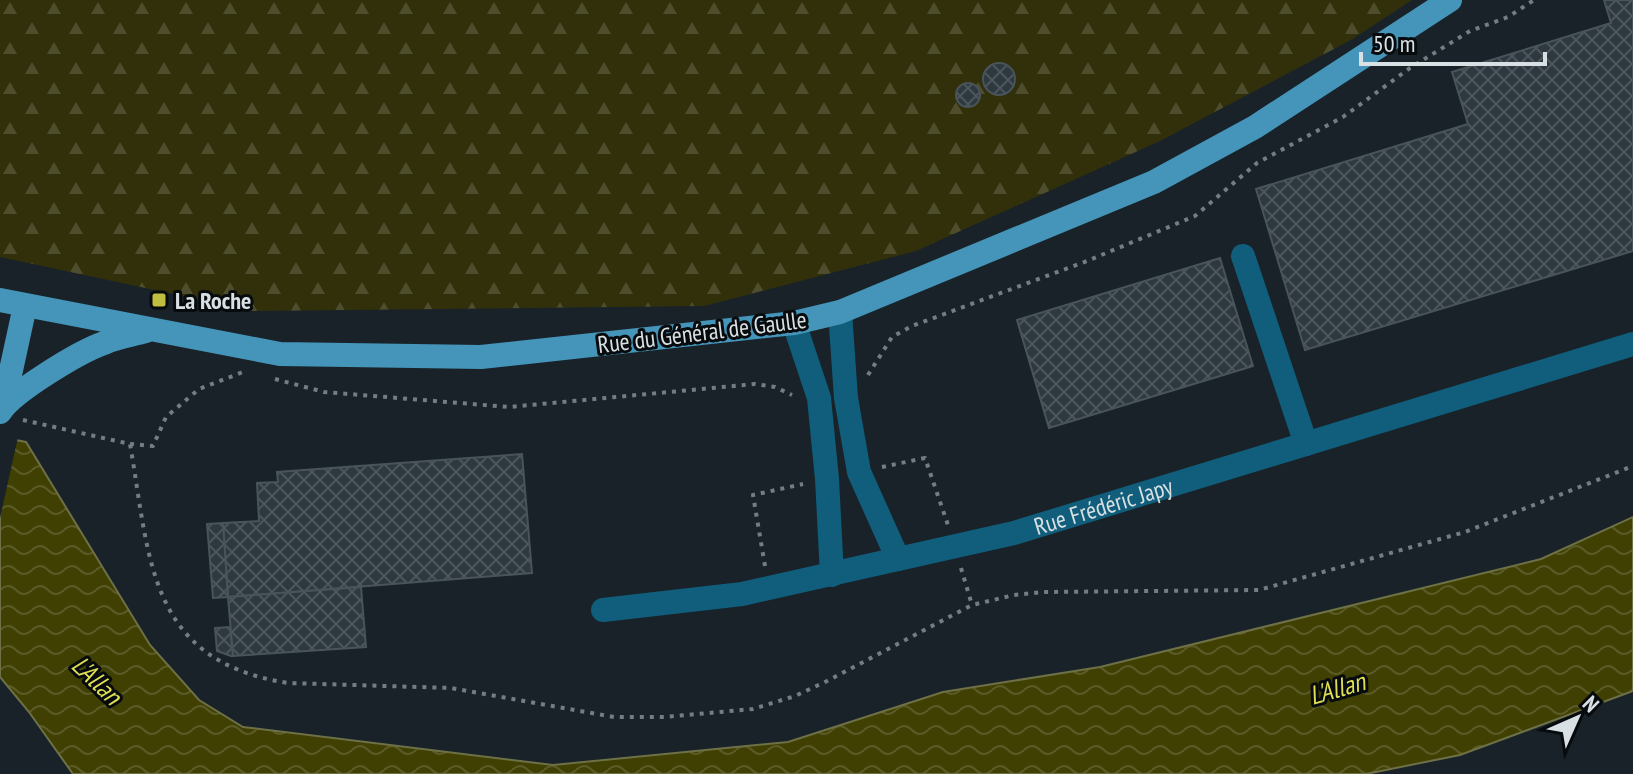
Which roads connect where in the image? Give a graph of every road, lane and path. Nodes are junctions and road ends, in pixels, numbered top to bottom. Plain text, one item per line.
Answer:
1 (1450, 0) edge
2 (1243, 256) dead end
3 (0, 300) edge
4 (25, 306) junction
5 (840, 312) junction
6 (794, 323) junction
7 (150, 330) junction
8 (1633, 344) edge
9 (1, 407) edge
10 (1306, 444) junction
11 (898, 559) junction
12 (961, 565) dead end
13 (832, 575) junction
14 (972, 605) dead end
15 (603, 610) dead end

1 - 5 main road, Rue du Général de Gaulle
2 - 10 street
3 - 4 main road, Rue du Général de Gaulle
4 - 7 main road, Rue du Général de Gaulle
4 - 9 main road
5 - 6 main road, Rue du Général de Gaulle
5 - 11 street
6 - 7 main road, Rue du Général de Gaulle
6 - 13 street
7 - 9 main road
8 - 10 street, Rue Frédéric Japy
10 - 11 street, Rue Frédéric Japy
11 - 13 street, Rue Frédéric Japy
12 - 14 path
13 - 15 street, Rue Frédéric Japy

